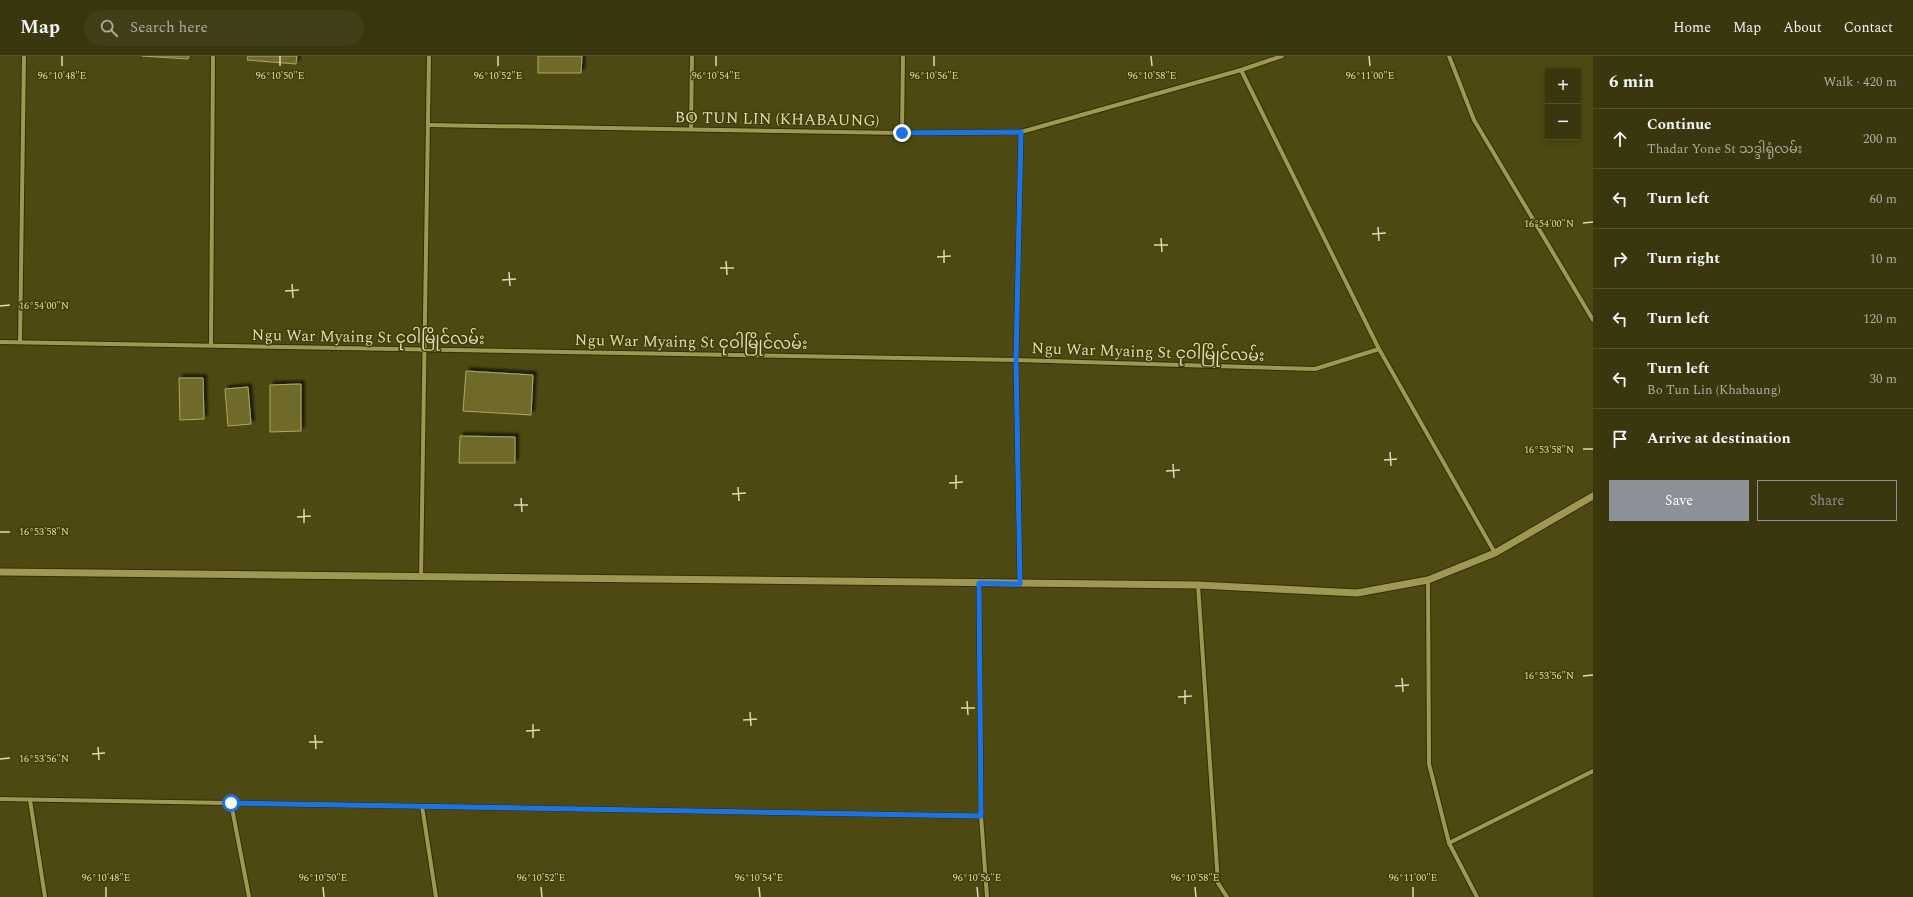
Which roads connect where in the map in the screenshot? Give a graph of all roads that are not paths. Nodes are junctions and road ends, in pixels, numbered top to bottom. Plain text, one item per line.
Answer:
1 (24, 56) edge
2 (213, 56) edge
3 (428, 56) edge
4 (692, 56) edge
5 (902, 56) edge
6 (1282, 56) edge
7 (1449, 56) edge
8 (1241, 70) junction
9 (428, 126) junction
10 (691, 129) junction
11 (1021, 132) junction
12 (902, 133) junction
13 (1593, 320) edge
14 (0, 342) edge
15 (20, 342) junction
16 (211, 345) junction
17 (1379, 349) junction
18 (424, 350) junction
19 (1016, 360) junction
20 (1593, 496) edge
21 (1495, 553) junction
22 (0, 572) edge
23 (422, 577) junction
24 (1428, 580) junction
25 (979, 583) junction
26 (1020, 584) junction
27 (1198, 585) junction
28 (1593, 771) edge
29 (0, 799) edge
30 (30, 800) junction
31 (231, 803) junction
32 (422, 806) junction
33 (981, 816) junction
34 (1449, 843) junction
35 (44, 897) edge
36 (249, 897) edge
37 (436, 897) edge
38 (987, 897) edge
39 (1227, 897) edge
40 (1477, 897) edge

1 - 15 street
2 - 16 street
3 - 9 street
4 - 10 street
5 - 12 street
6 - 8 street, BO TUN LIN (KHABAUNG)
7 - 13 street
8 - 11 street, BO TUN LIN (KHABAUNG)
8 - 17 street
9 - 10 street, BO TUN LIN (KHABAUNG)
9 - 18 street
10 - 12 street, BO TUN LIN (KHABAUNG)
11 - 12 street, BO TUN LIN (KHABAUNG)
11 - 19 street
14 - 15 street, Ngu War Myaing St ငုဝါမြိုင်လမ်း
15 - 16 street, Ngu War Myaing St ငုဝါမြိုင်လမ်း
16 - 18 street, Ngu War Myaing St ငုဝါမြိုင်လမ်း
17 - 19 street, Ngu War Myaing St ငုဝါမြိုင်လမ်း
17 - 21 street
18 - 19 street, Ngu War Myaing St ငုဝါမြိုင်လမ်း
18 - 23 street
19 - 26 street
20 - 21 street
21 - 24 street
22 - 23 street
23 - 25 street
24 - 27 street
24 - 34 street
25 - 26 street
25 - 33 street
26 - 27 street
27 - 39 street
28 - 34 street
29 - 30 street
30 - 31 street
30 - 35 street
31 - 32 street
31 - 36 street
32 - 33 street
32 - 37 street
33 - 38 street
34 - 40 street

